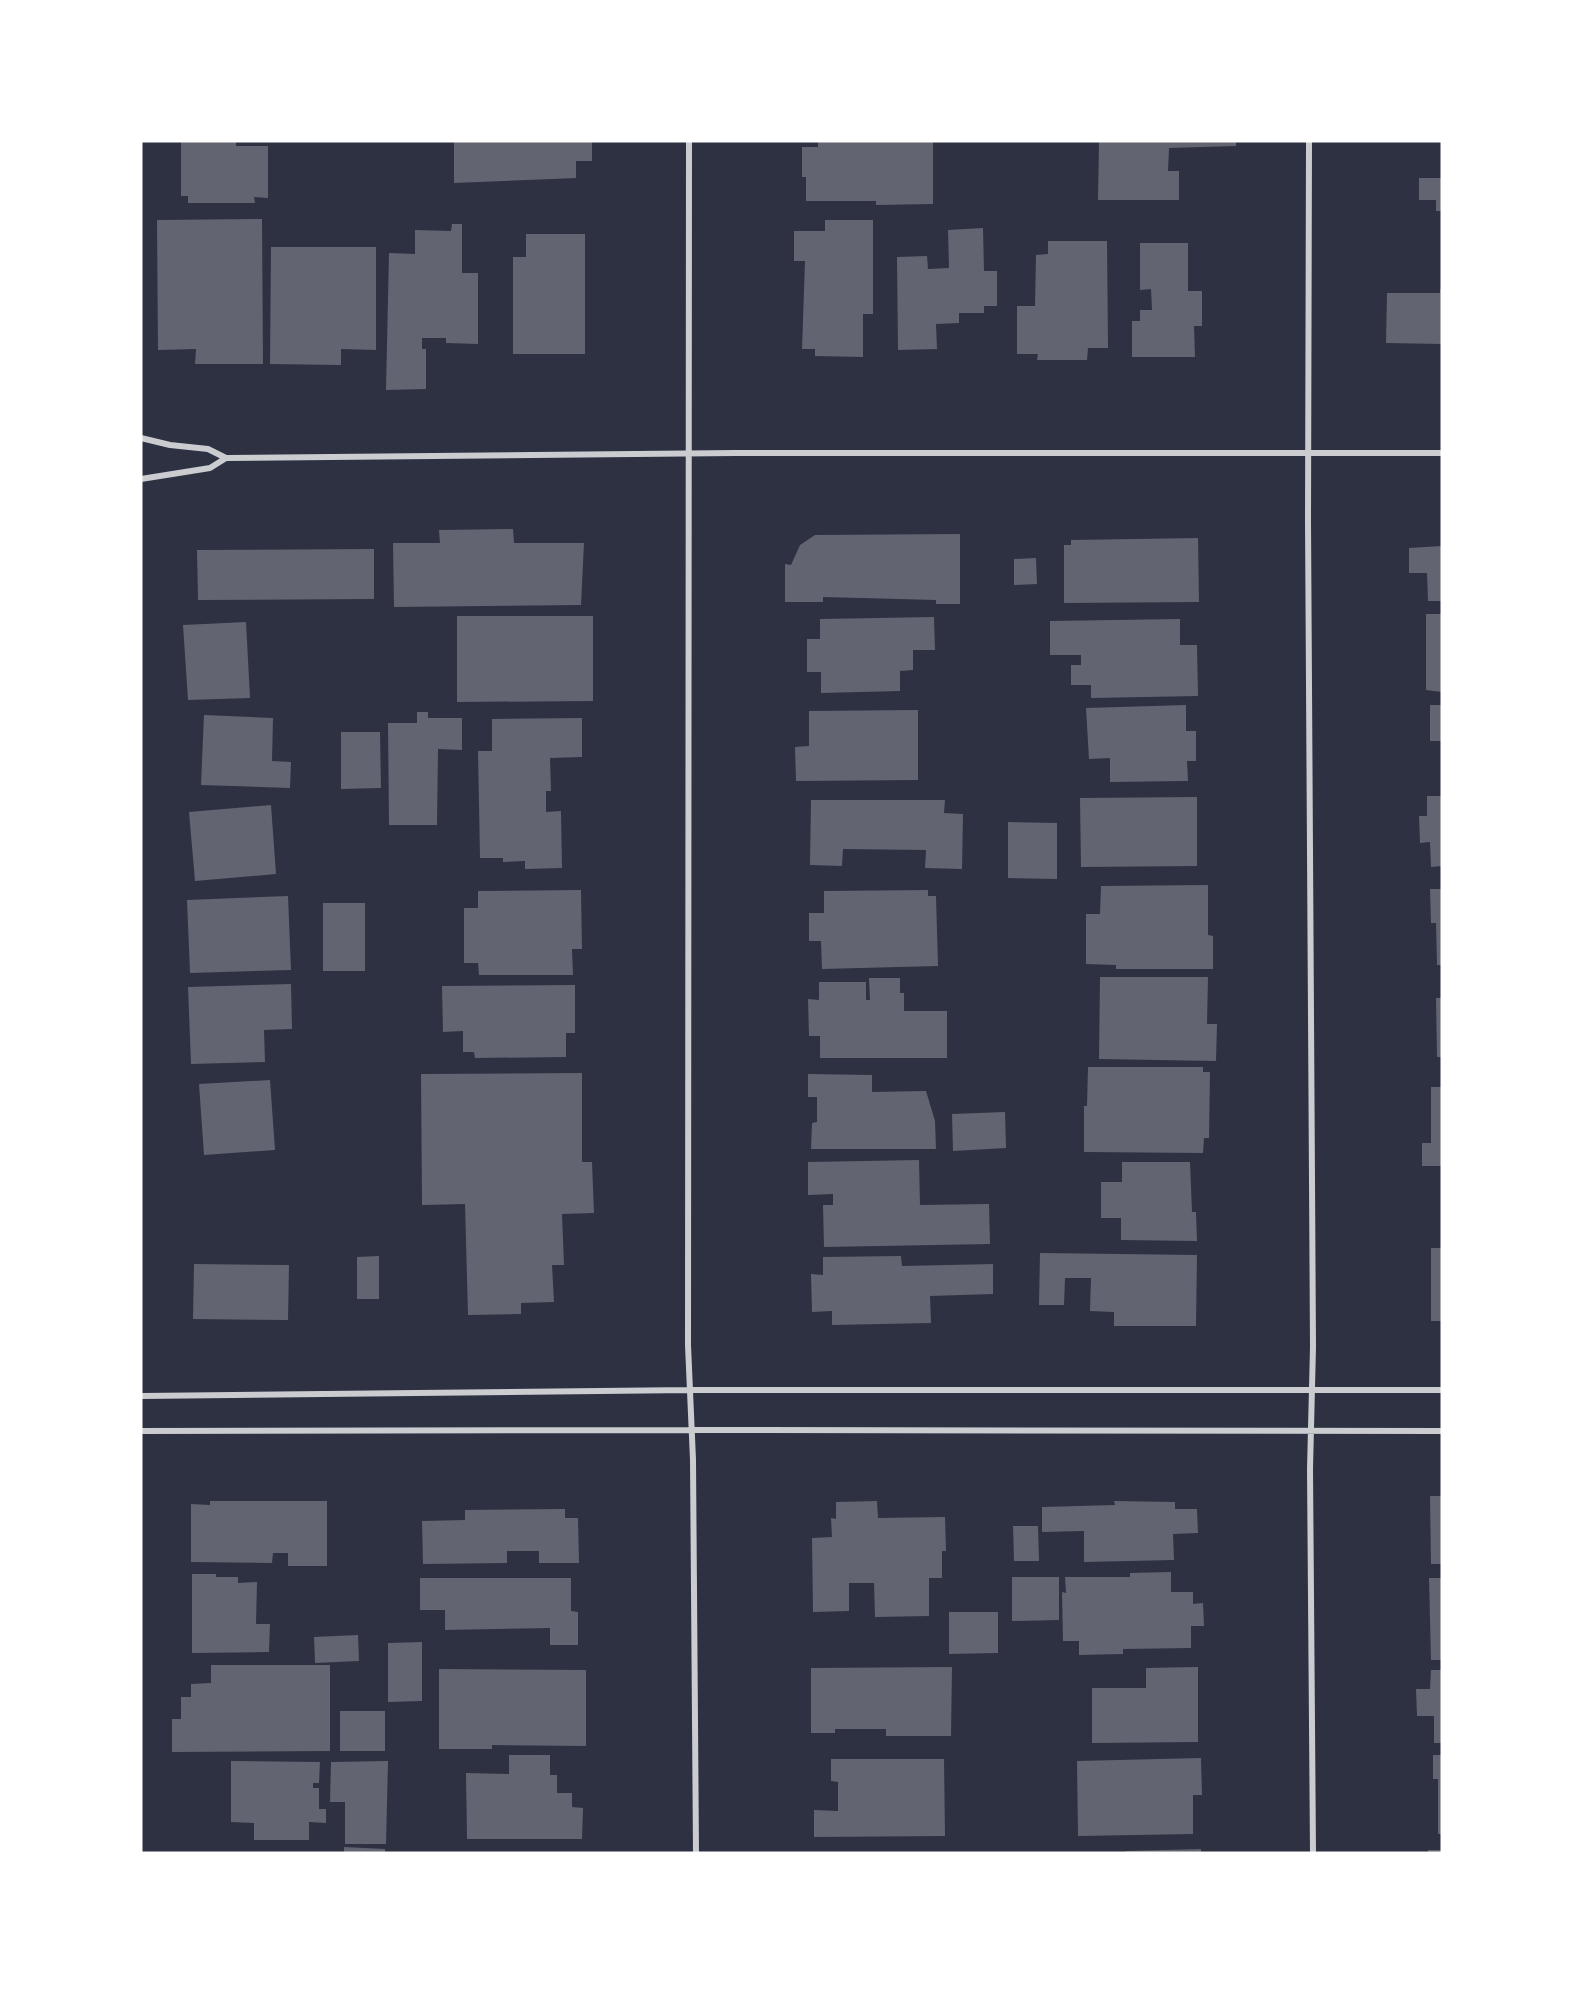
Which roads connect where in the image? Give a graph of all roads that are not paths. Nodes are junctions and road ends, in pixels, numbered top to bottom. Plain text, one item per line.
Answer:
1 (689, 141) edge
2 (1309, 141) edge
3 (141, 438) edge
4 (1308, 452) junction
5 (1442, 453) edge
6 (690, 454) junction
7 (226, 458) junction
8 (141, 479) edge
9 (690, 1390) junction
10 (1442, 1390) edge
11 (1311, 1391) junction
12 (141, 1396) edge
13 (691, 1430) junction
14 (141, 1431) edge
15 (1442, 1431) edge
16 (1311, 1432) junction
17 (696, 1853) edge
18 (1313, 1853) edge

1 - 6 street
2 - 4 street
3 - 7 street
4 - 5 street
4 - 6 street
4 - 11 street
6 - 7 street
6 - 9 street
7 - 8 street
9 - 11 street
9 - 12 street
9 - 13 street
10 - 11 street
11 - 16 street
13 - 14 street
13 - 16 street
13 - 17 street
15 - 16 street
16 - 18 street

